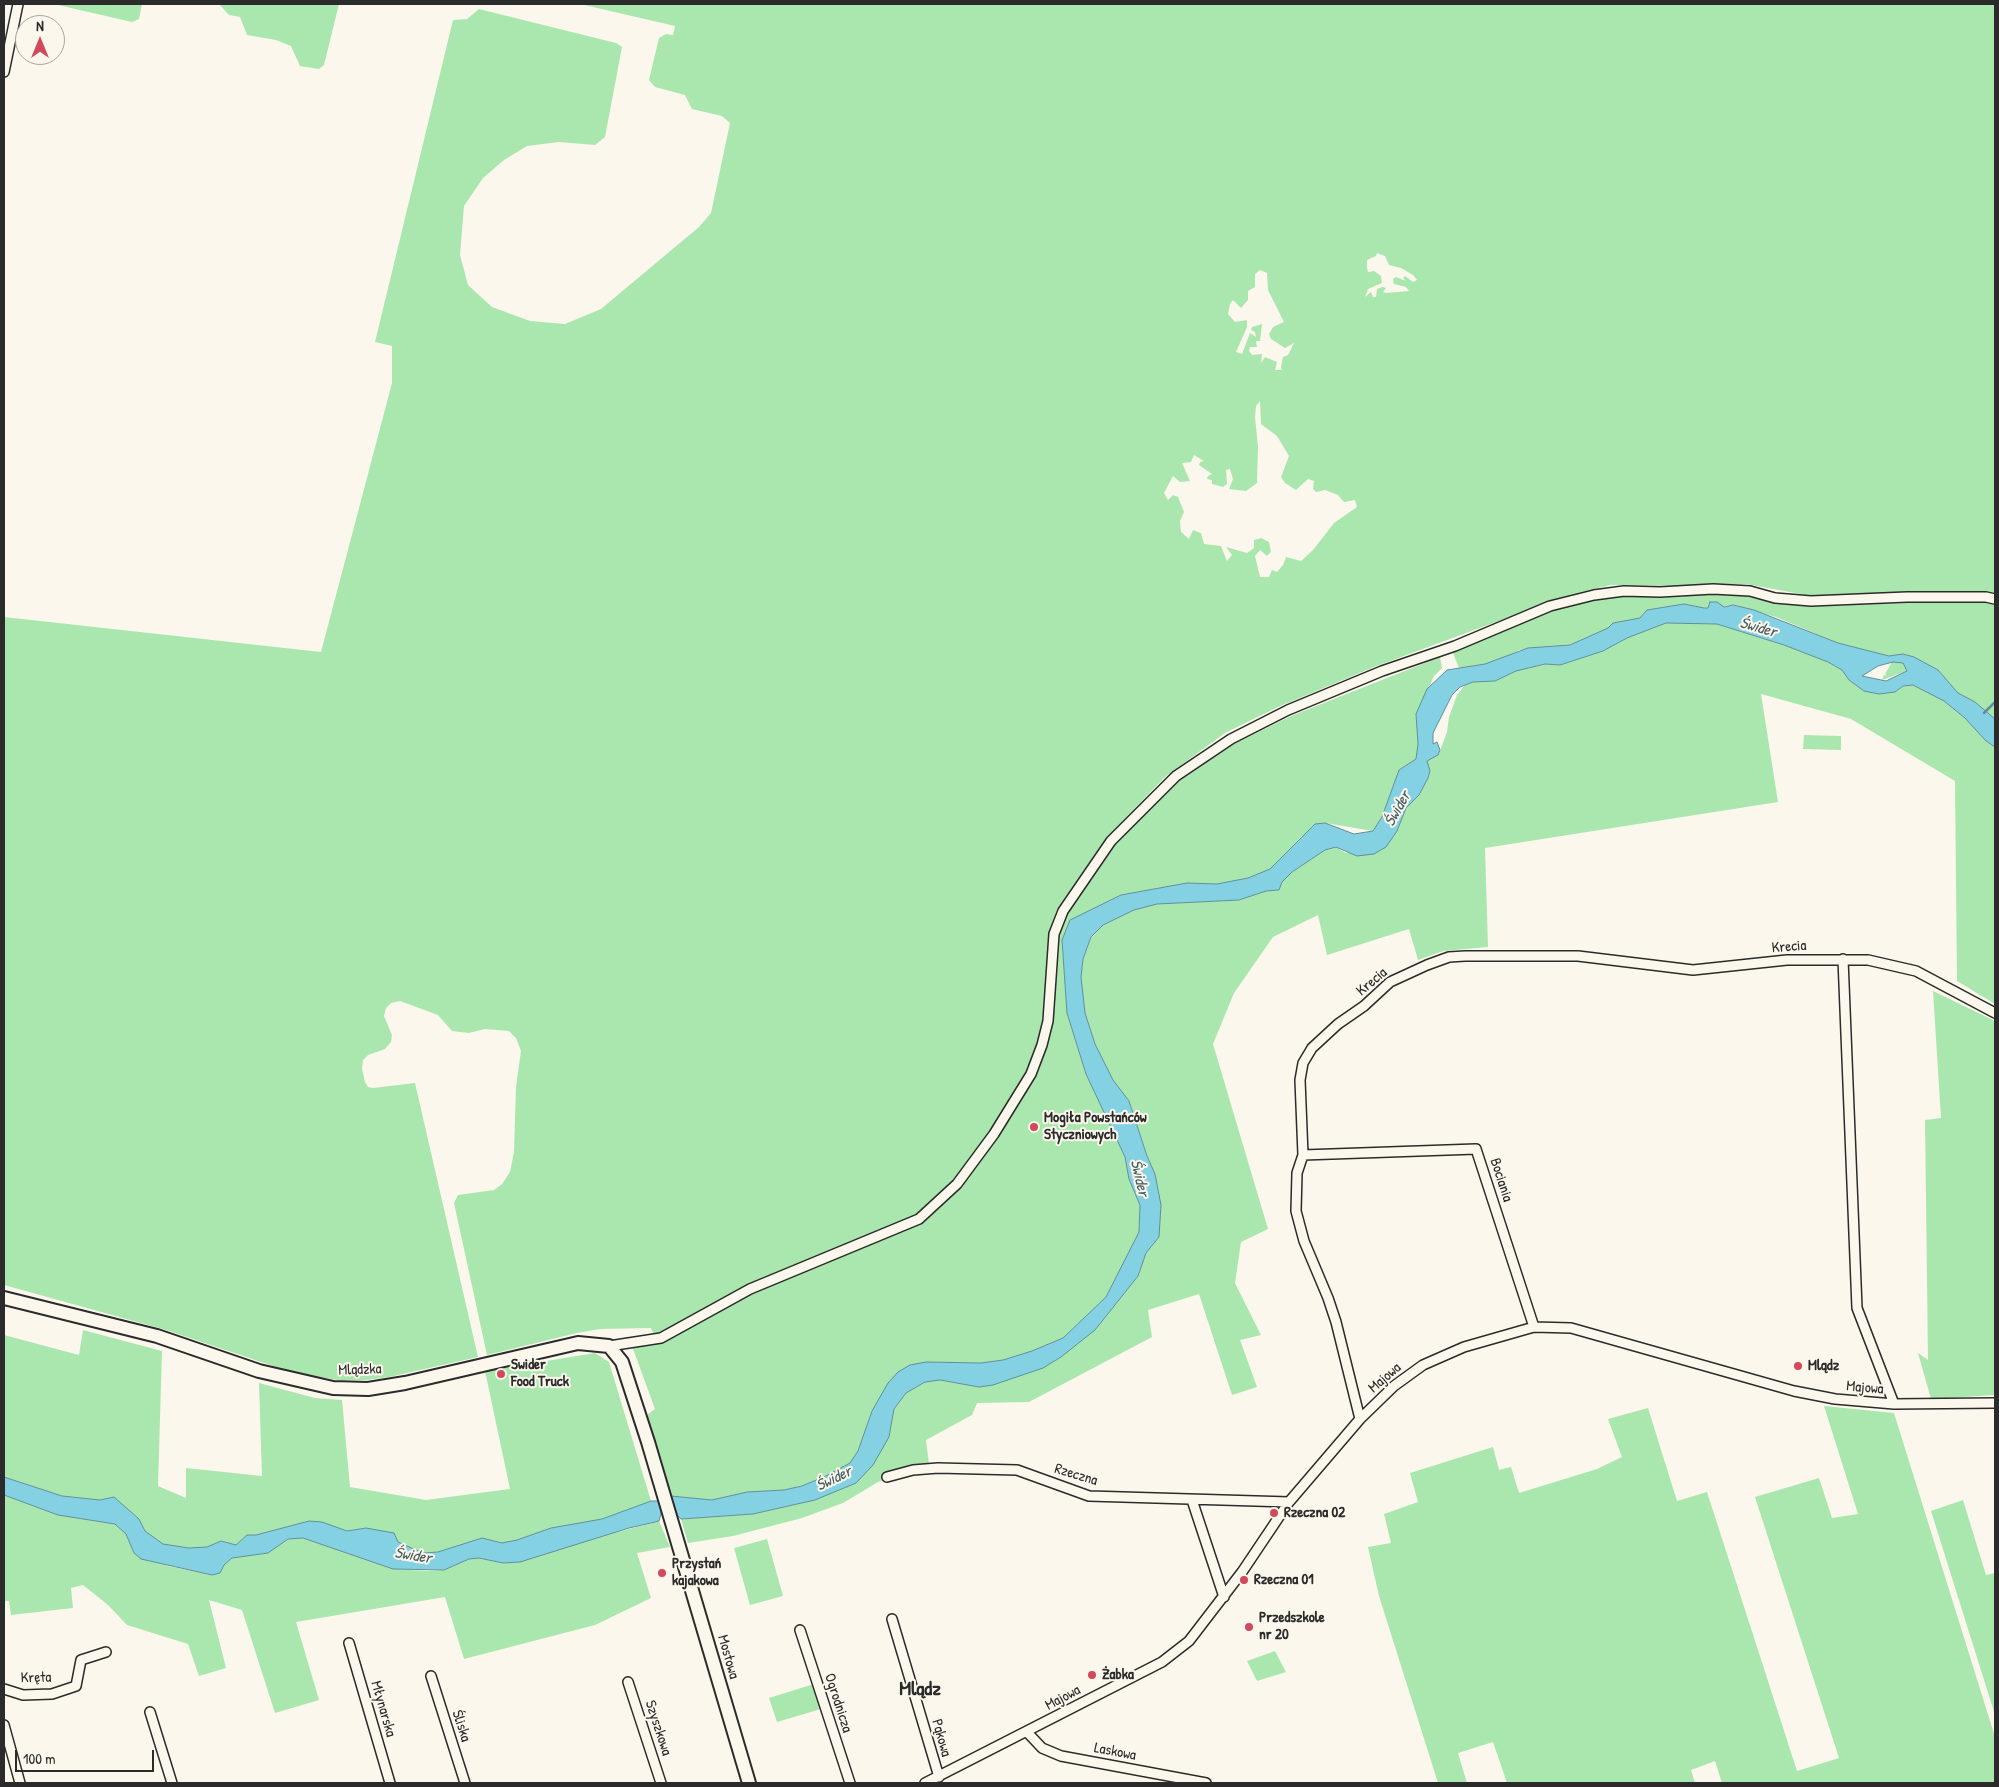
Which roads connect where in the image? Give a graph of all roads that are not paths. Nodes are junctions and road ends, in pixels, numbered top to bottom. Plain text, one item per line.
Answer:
1 (18, 4) edge
2 (4, 72) edge
3 (1995, 599) edge
4 (1843, 959) junction
5 (1995, 1012) edge
6 (1303, 1155) junction
7 (4, 1298) edge
8 (1534, 1327) junction
9 (609, 1346) junction
10 (1995, 1403) edge
11 (1894, 1404) junction
12 (1360, 1418) junction
13 (887, 1477) dead end
14 (1192, 1500) junction
15 (1289, 1502) junction
16 (1224, 1597) junction
17 (892, 1619) dead end
18 (800, 1630) dead end
19 (349, 1643) dead end
20 (106, 1652) dead end
21 (431, 1676) dead end
22 (628, 1682) dead end
23 (4, 1689) edge
24 (150, 1712) dead end
25 (4, 1725) edge
26 (1028, 1732) junction
27 (939, 1778) junction
28 (20, 1783) edge
29 (172, 1783) edge
30 (390, 1783) edge
31 (465, 1783) edge
32 (661, 1783) edge
33 (749, 1783) edge
34 (850, 1783) edge
35 (925, 1783) edge
36 (1206, 1783) edge

1 - 2 street
3 - 9 street
4 - 5 street, Krecia
4 - 6 street, Krecia
4 - 11 street
6 - 8 street, Bociania
6 - 12 street, Krecia
7 - 9 street, Mlądzka
8 - 11 street, Majowa
8 - 12 street, Majowa
9 - 33 street, Mostowa
10 - 11 street, Majowa
12 - 15 street, Majowa
13 - 14 street, Rzeczna
14 - 15 street, Rzeczna
14 - 16 street
15 - 16 street, Majowa
16 - 26 street, Majowa
17 - 27 street, Pąkowa
18 - 34 street, Ogrodnicza
19 - 30 street, Młynarska
20 - 23 street, Kręta
21 - 31 street, Śliska
22 - 32 street, Szyszkowa
24 - 29 street
25 - 28 street
26 - 27 street, Majowa
26 - 36 street, Laskowa
27 - 35 street, Majowa

